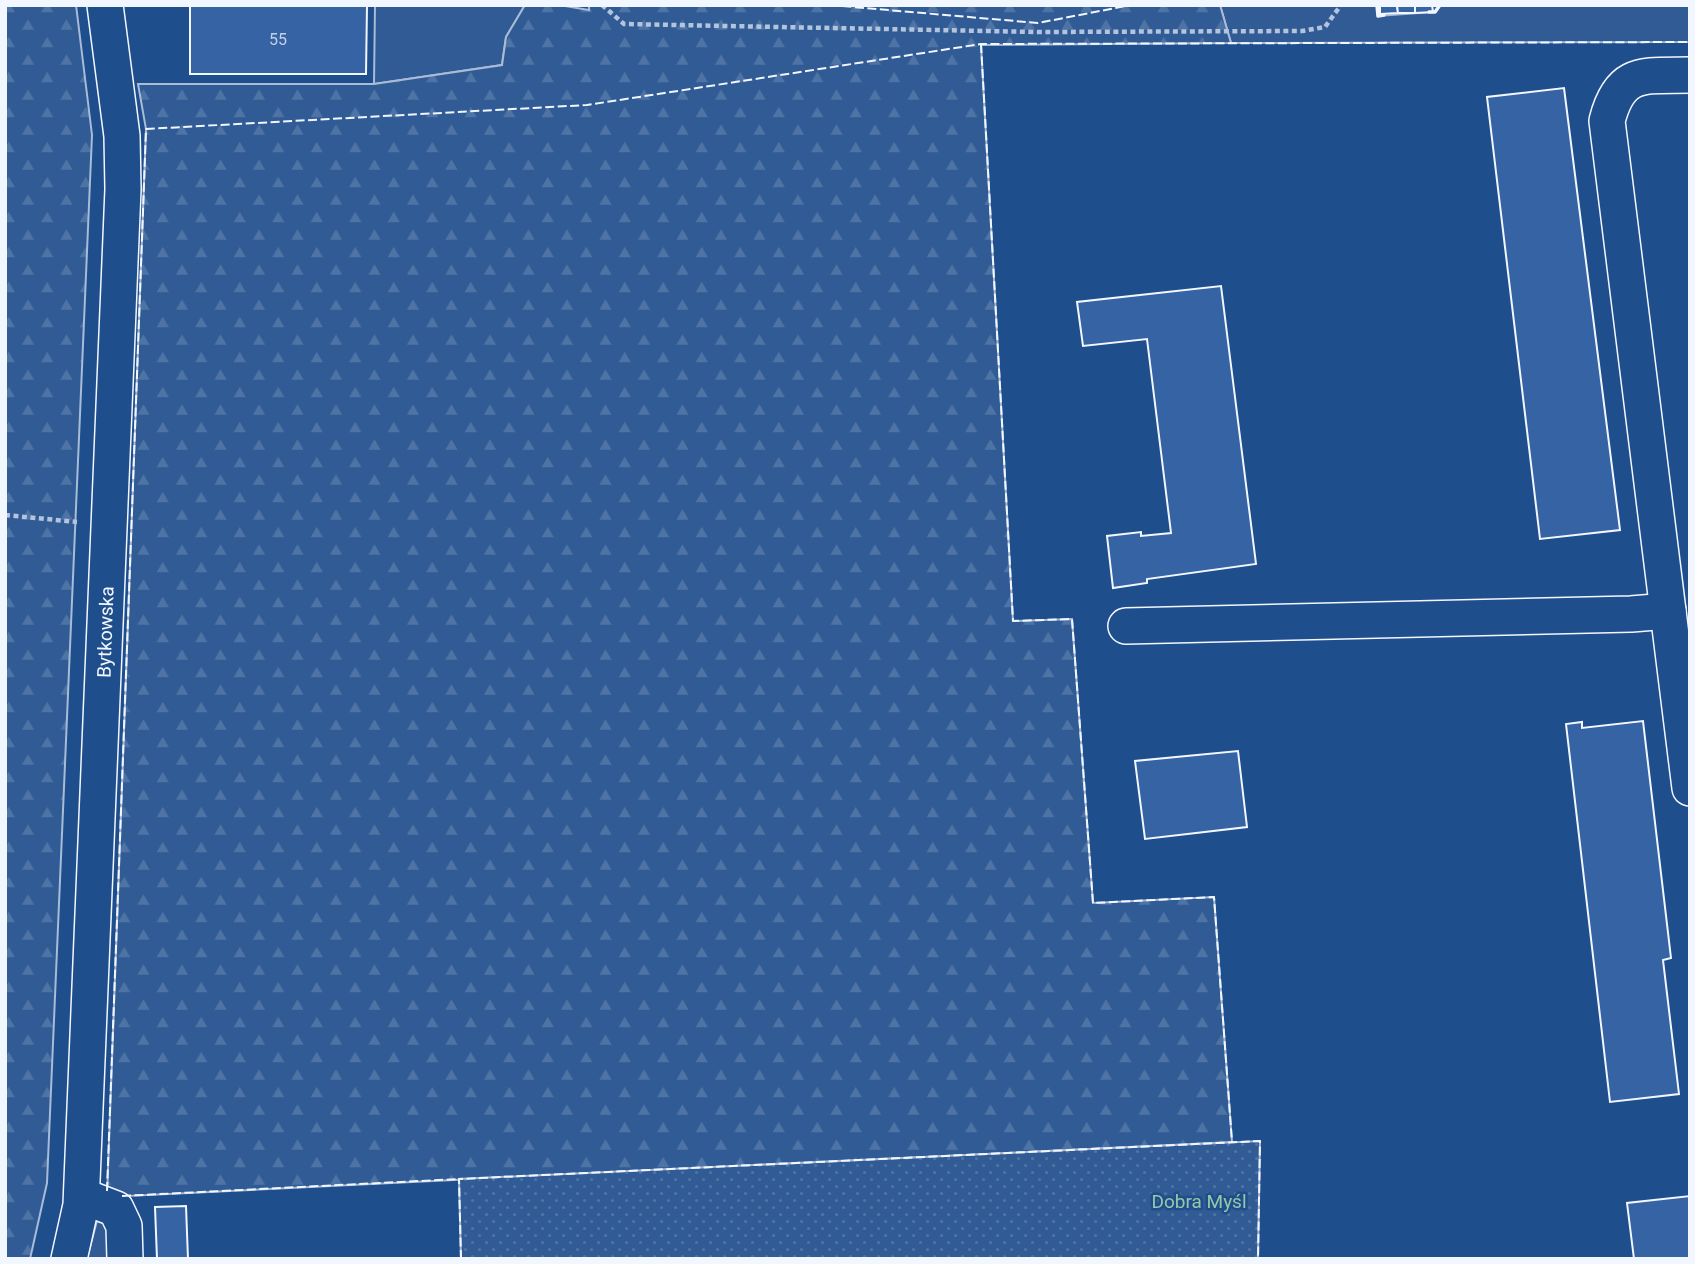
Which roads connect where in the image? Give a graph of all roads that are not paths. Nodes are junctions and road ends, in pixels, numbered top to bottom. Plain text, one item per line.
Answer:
1 (105, 5) edge
2 (1690, 75) edge
3 (1668, 611) junction
4 (1126, 626) dead end
5 (1690, 788) edge
6 (82, 1196) junction
7 (69, 1259) edge
8 (125, 1259) edge

1 - 6 street, Bytkowska
2 - 3 street
3 - 4 street
3 - 5 street
6 - 7 street, Bytkowska
6 - 8 street

